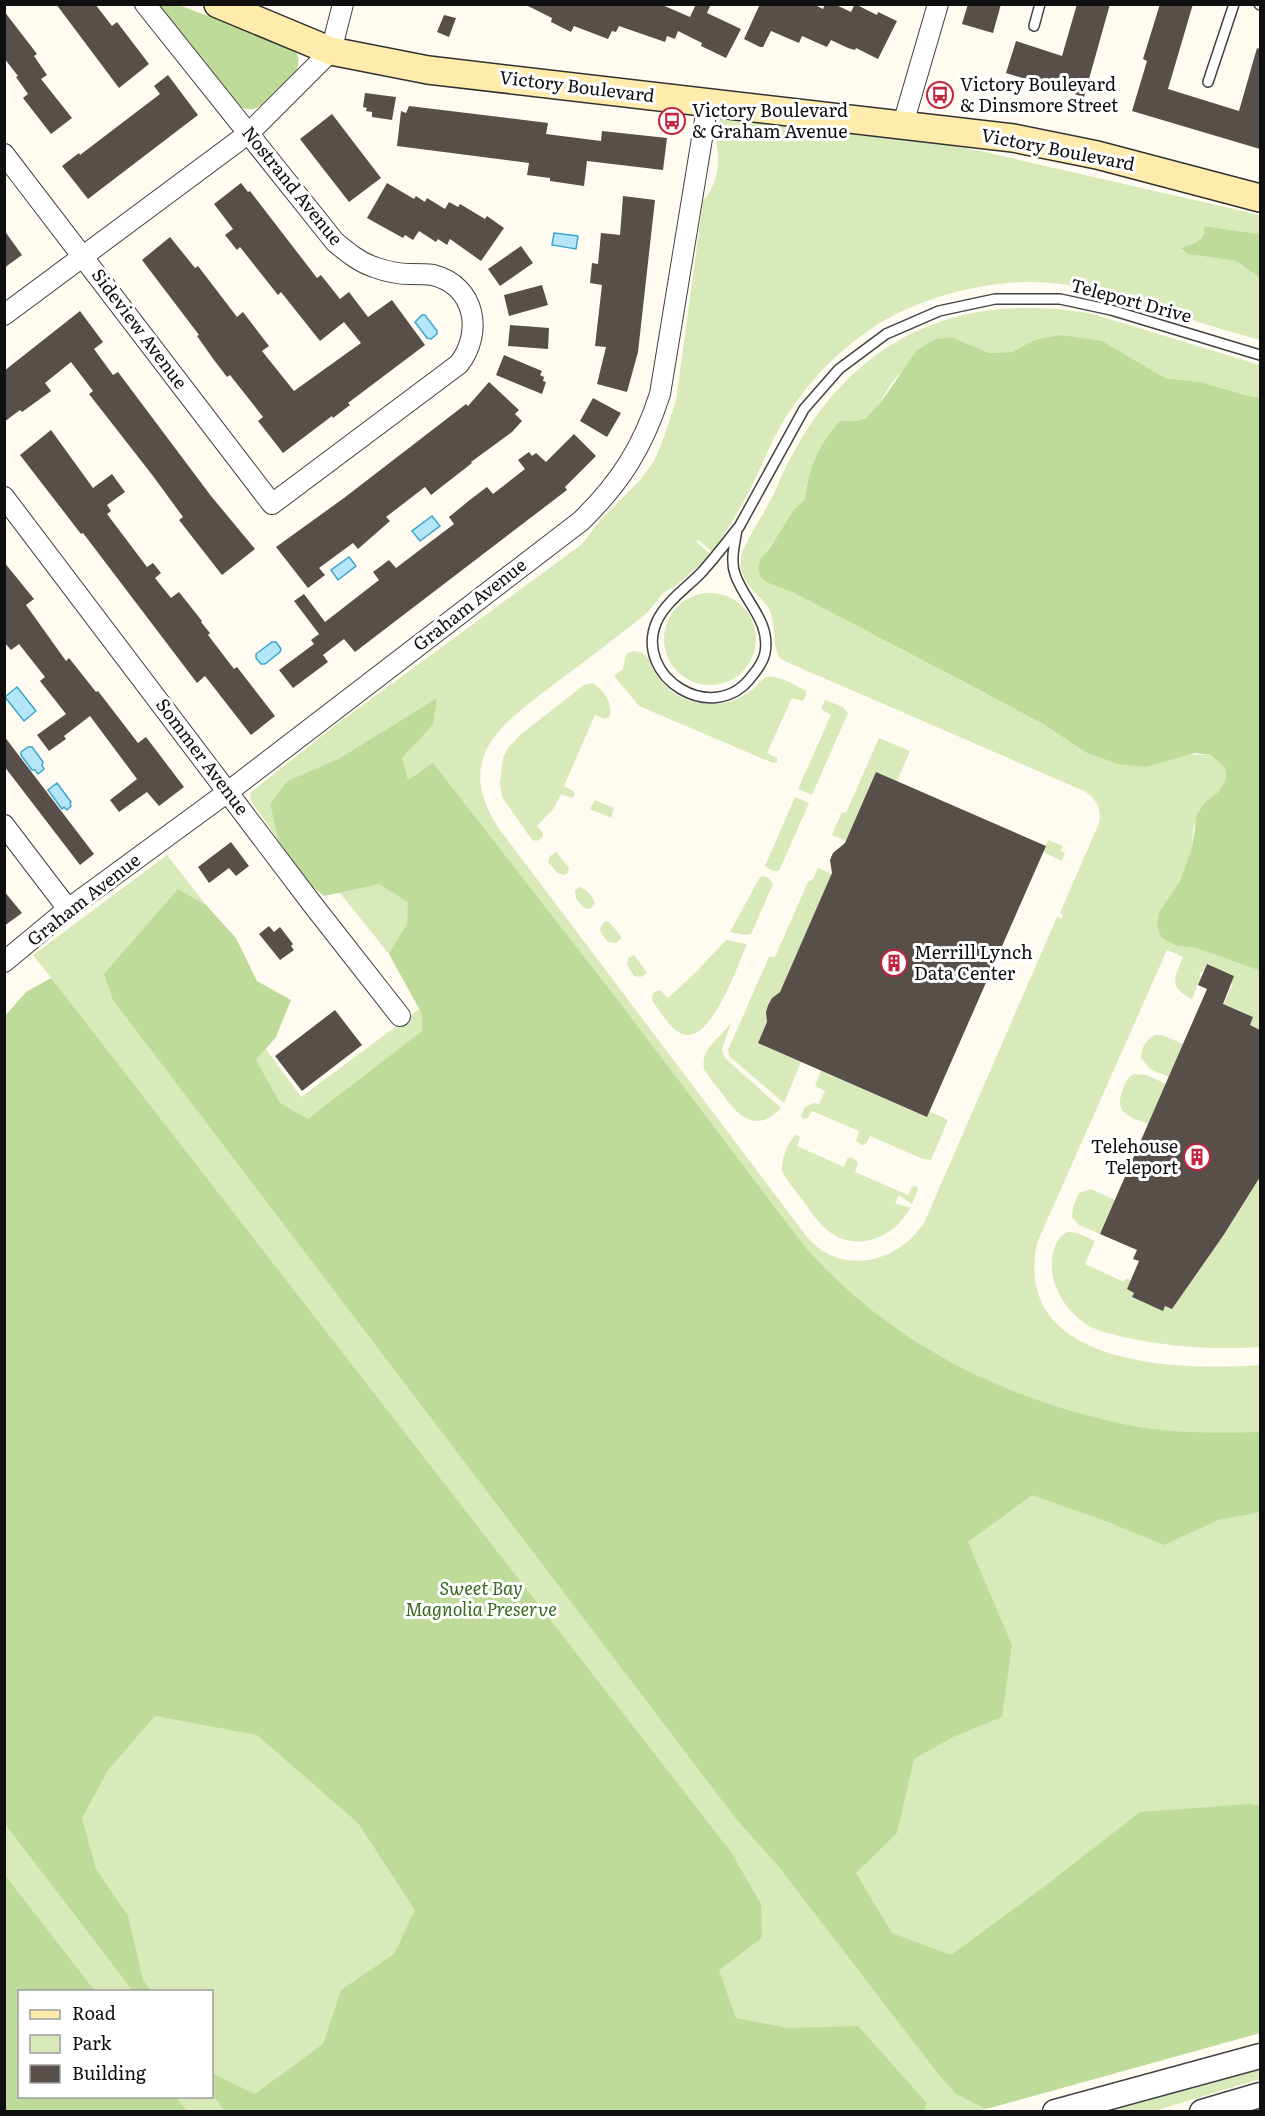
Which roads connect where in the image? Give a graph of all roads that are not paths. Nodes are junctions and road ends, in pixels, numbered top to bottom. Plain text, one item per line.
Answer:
1 (145, 4) edge
2 (218, 4) edge
3 (343, 4) edge
4 (938, 4) edge
5 (1040, 4) edge
6 (1234, 4) edge
7 (1034, 26) dead end
8 (331, 51) junction
9 (1208, 82) dead end
10 (708, 102) junction
11 (903, 124) junction
12 (249, 134) junction
13 (4, 154) edge
14 (1260, 198) edge
15 (84, 256) junction
16 (4, 315) edge
17 (1260, 355) edge
18 (4, 497) edge
19 (272, 504) joint
20 (737, 529) junction
21 (229, 791) junction
22 (4, 825) edge
23 (68, 909) junction
24 (4, 962) edge
25 (400, 1016) dead end
26 (1260, 2056) edge
27 (1260, 2095) edge
28 (1054, 2112) edge
29 (1202, 2112) edge

1 - 12 street, Nostrand Avenue
2 - 8 main road, Victory Boulevard
3 - 8 street
4 - 11 street
5 - 7 lane
6 - 9 lane
8 - 10 main road, Victory Boulevard
8 - 12 street
10 - 11 main road, Victory Boulevard
10 - 21 street, Graham Avenue
11 - 14 main road, Victory Boulevard
12 - 15 street
12 - 19 street, Nostrand Avenue
13 - 15 street, Sideview Avenue
15 - 16 street
15 - 19 street, Sideview Avenue
17 - 20 lane, Teleport Drive
18 - 21 street, Sommer Avenue
20 - 20 lane, Teleport Drive
21 - 23 street, Graham Avenue
21 - 25 street, Sommer Avenue
22 - 23 street
23 - 24 street, Graham Avenue
26 - 28 street
27 - 29 street

